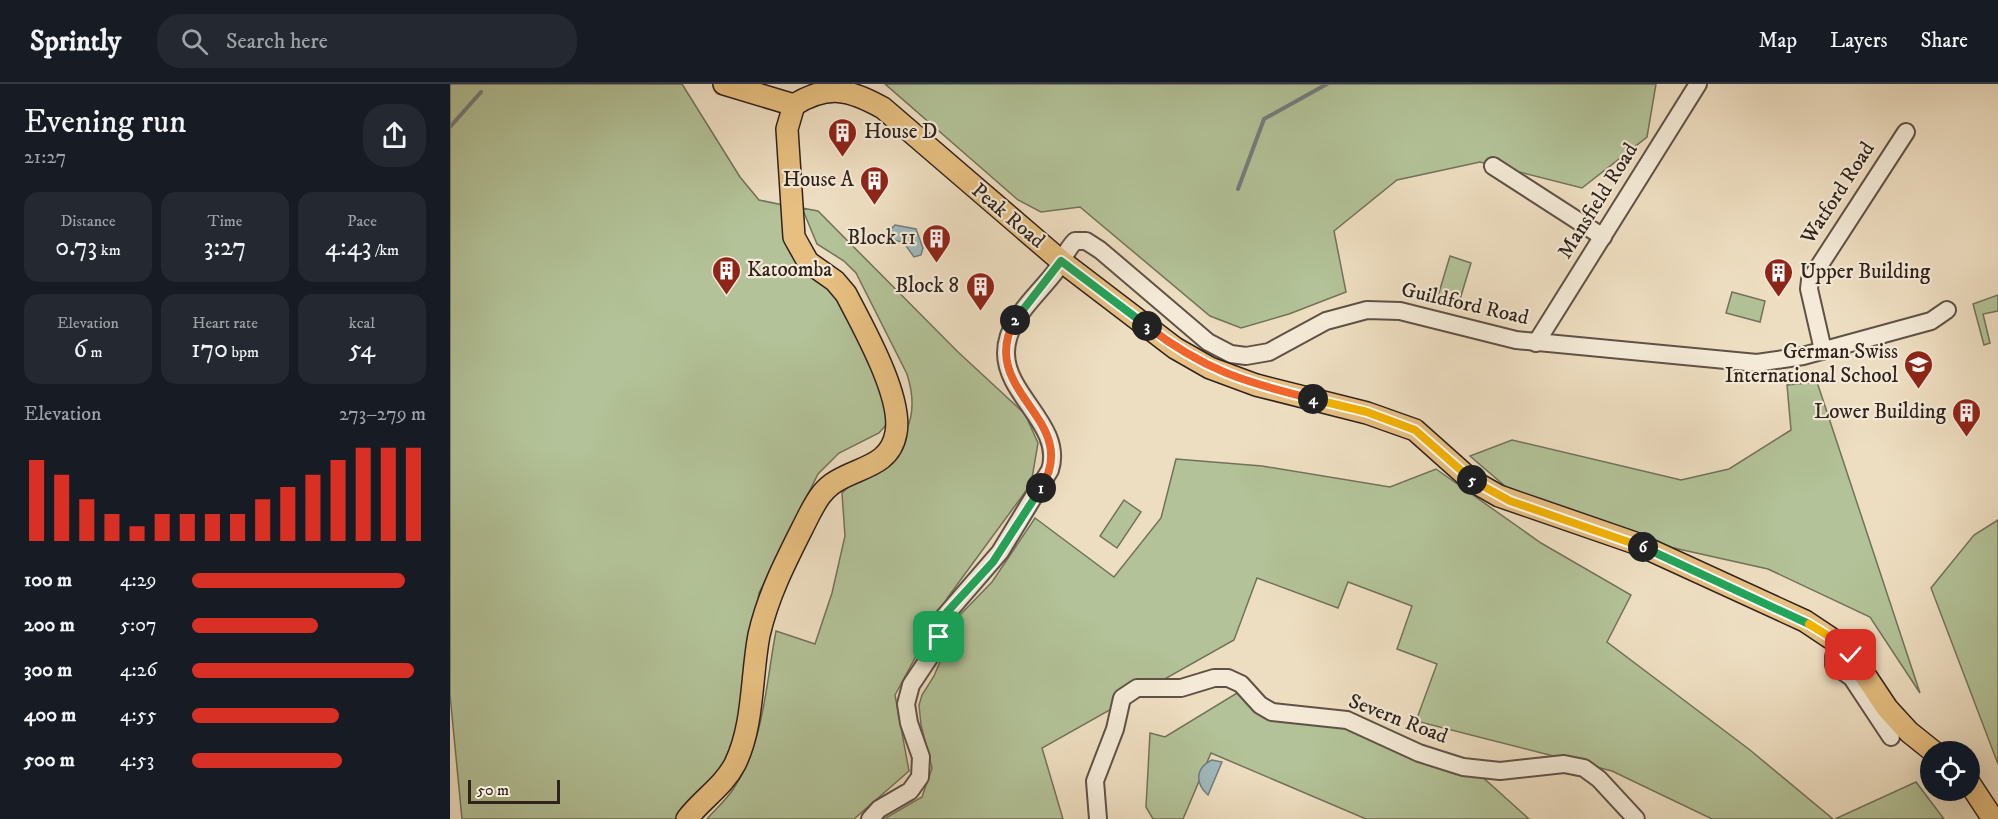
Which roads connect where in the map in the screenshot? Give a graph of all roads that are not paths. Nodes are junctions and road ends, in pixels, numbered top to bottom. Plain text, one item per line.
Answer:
1 (724, 84) edge
2 (1698, 84) edge
3 (817, 88) edge
4 (756, 93) junction
5 (794, 105) junction
6 (1906, 132) dead end
7 (788, 147) junction
8 (1493, 166) dead end
9 (1603, 237) junction
10 (1061, 261) junction
11 (1947, 310) dead end
12 (1536, 343) junction
13 (1823, 350) junction
14 (1841, 645) junction
15 (1890, 737) dead end
16 (1920, 741) edge
17 (1980, 799) edge
18 (687, 819) edge
19 (870, 819) edge
20 (1098, 819) edge
21 (1636, 819) edge
22 (1994, 819) edge

1 - 4 main road
2 - 9 street, Mansfield Road
3 - 5 main road, Peak Road
3 - 10 main road, Peak Road
4 - 5 main road
4 - 7 main road
5 - 7 main road
6 - 13 street, Watford Road
7 - 18 main road
8 - 9 street
9 - 12 street, Mansfield Road
10 - 12 street, Guildford Road
10 - 14 main road, Peak Road
10 - 19 street
11 - 13 street, Guildford Road
12 - 13 street, Guildford Road
14 - 15 street
14 - 16 main road, Peak Road
17 - 22 main road
20 - 21 street, Severn Road

